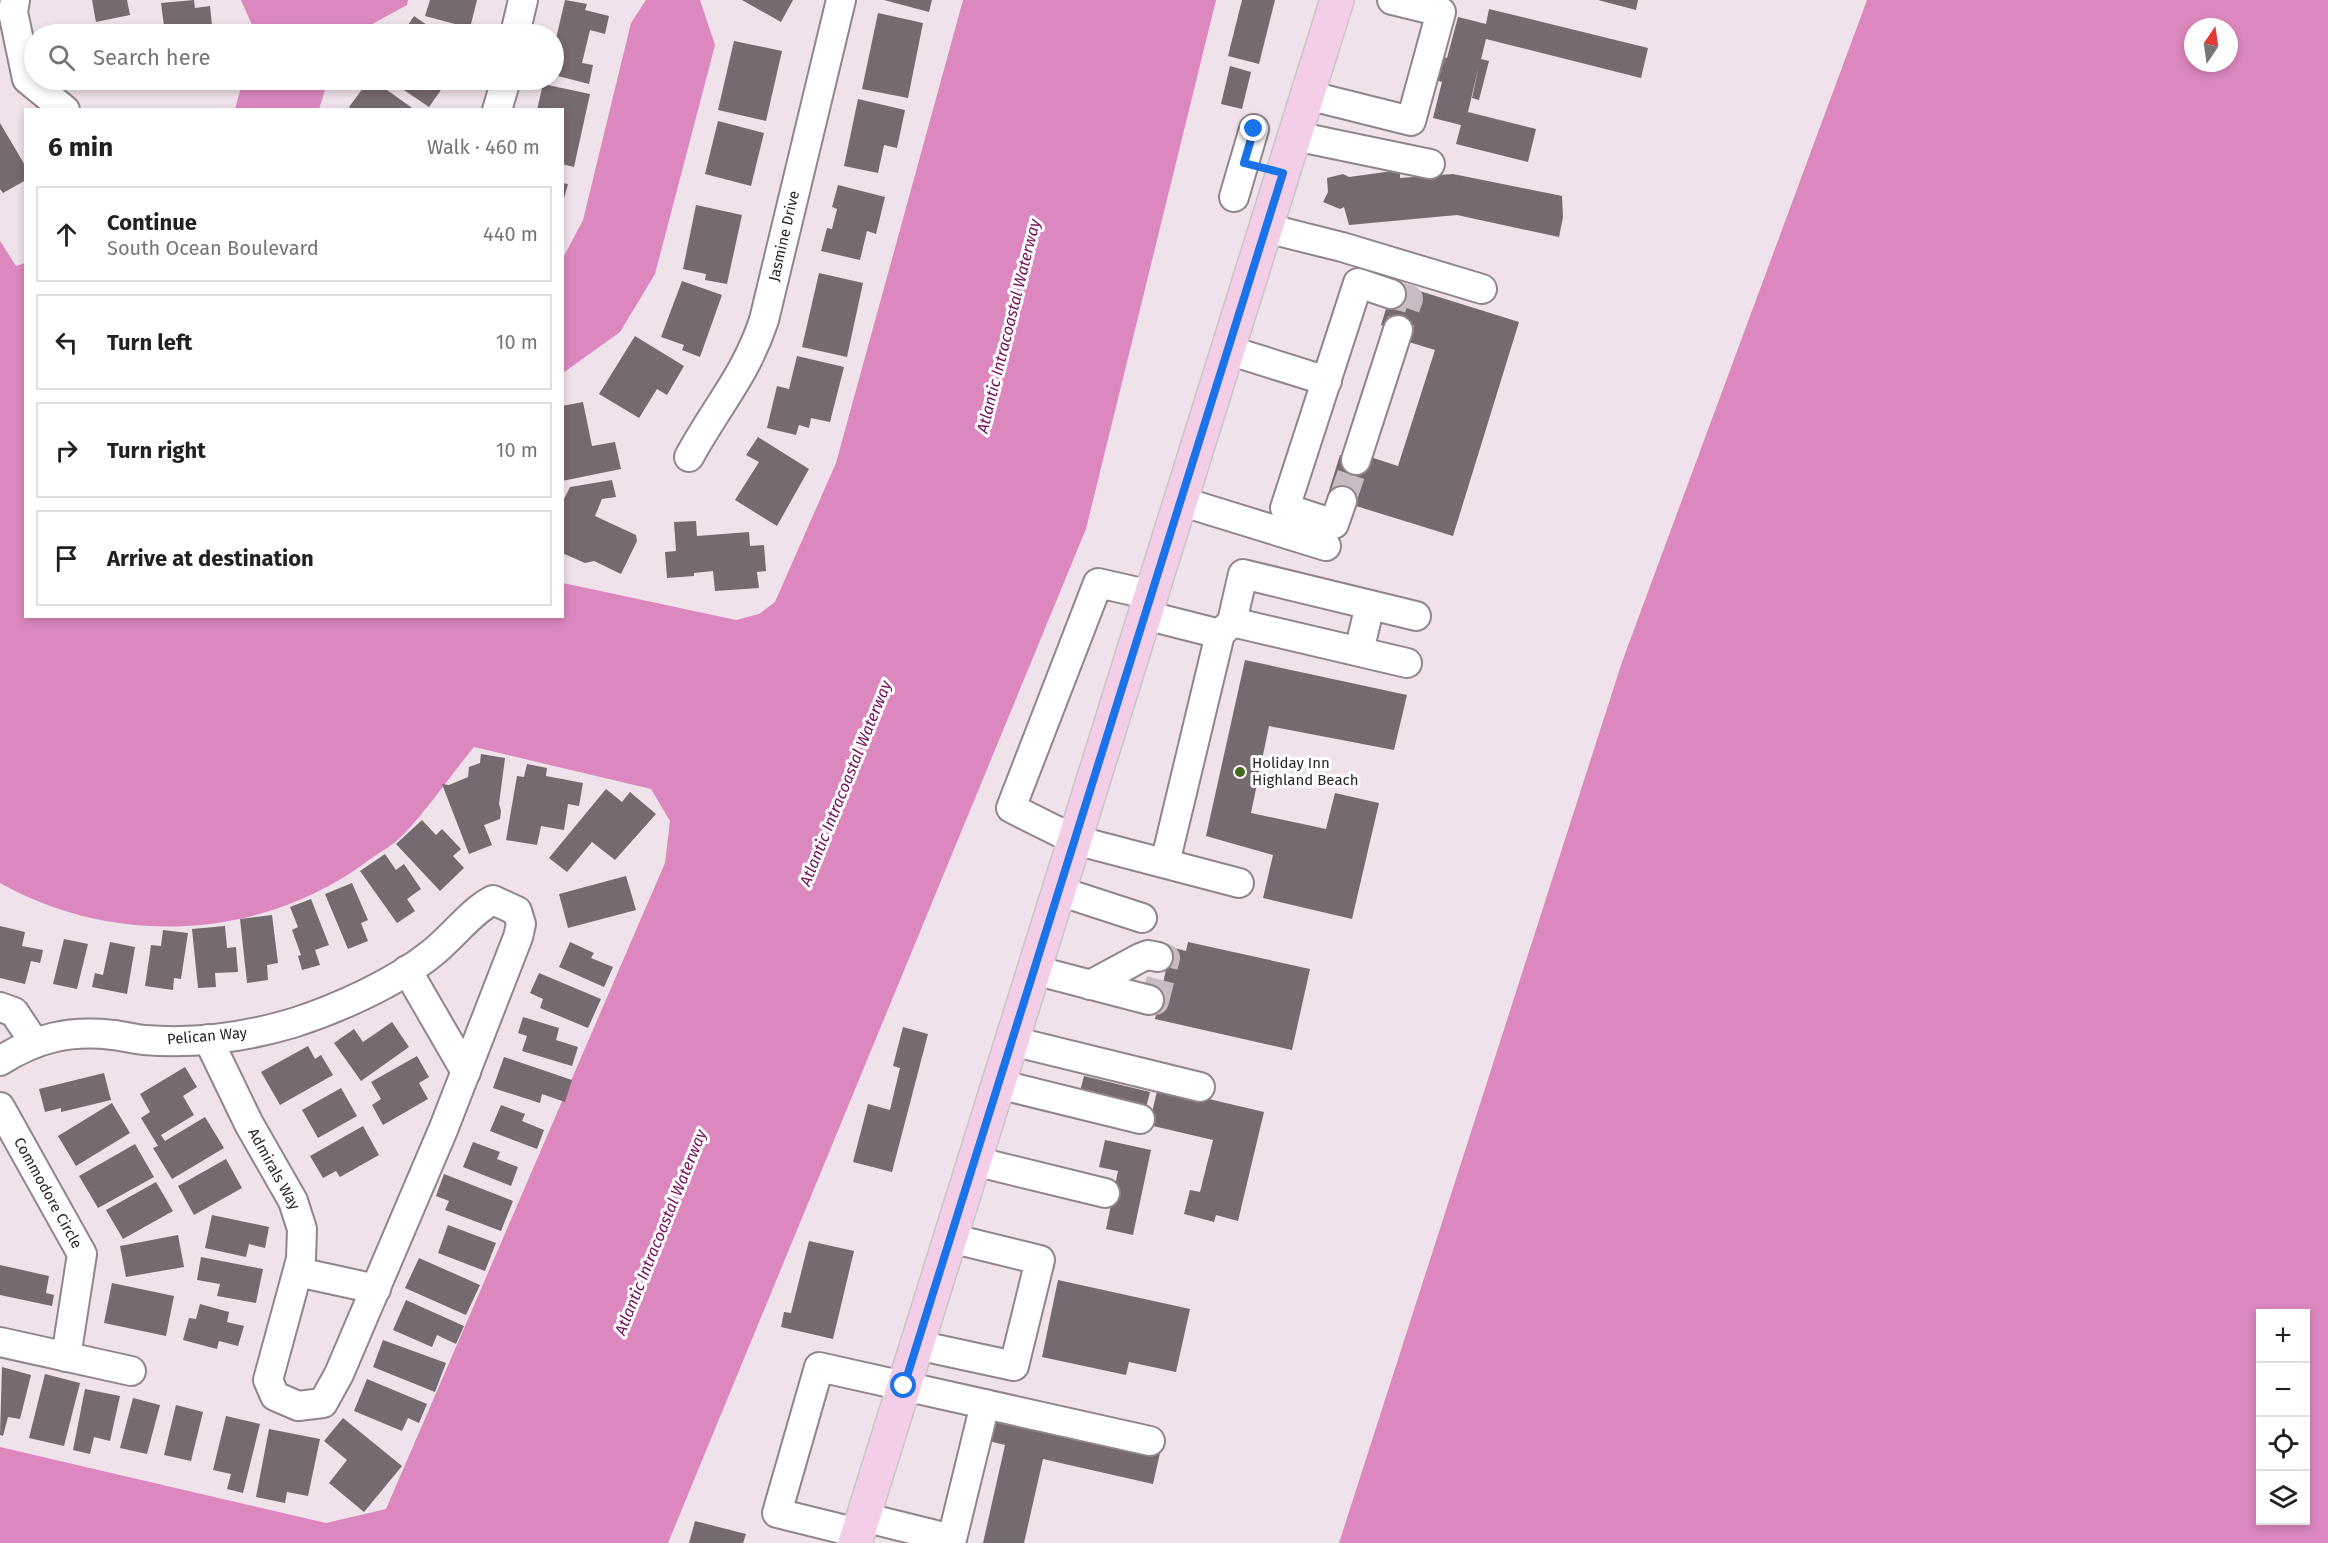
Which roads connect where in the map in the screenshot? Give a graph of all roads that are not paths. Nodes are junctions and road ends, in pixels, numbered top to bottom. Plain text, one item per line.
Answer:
1 (15, 0) edge
2 (523, 0) edge
3 (841, 0) edge
4 (1337, 0) edge
5 (1392, 0) edge
6 (517, 24) edge
7 (24, 65) edge
8 (40, 90) edge
9 (503, 90) edge
10 (1307, 95) junction
11 (63, 108) edge
12 (498, 108) edge
13 (1254, 129) dead end
14 (1295, 136) junction
15 (1244, 163) junction
16 (1430, 164) dead end
17 (1283, 173) junction
18 (1234, 197) dead end
19 (1266, 228) junction
20 (1482, 289) dead end
21 (1391, 294) tunnel mouth
22 (1398, 330) tunnel mouth
23 (1228, 350) junction
24 (1326, 381) junction
25 (688, 457) dead end
26 (1356, 460) tunnel mouth
27 (1180, 501) junction
28 (1342, 501) tunnel mouth
29 (1326, 546) dead end
30 (1148, 605) junction
31 (1370, 605) junction
32 (1416, 616) dead end
33 (1226, 628) junction
34 (1359, 651) junction
35 (1407, 663) dead end
36 (1075, 840) junction
37 (1165, 863) junction
38 (1239, 883) dead end
39 (1059, 891) junction
40 (1142, 918) dead end
41 (1158, 957) dead end
42 (407, 970) junction
43 (1034, 970) junction
44 (1090, 985) junction
45 (1149, 1000) dead end
46 (0, 1007) edge
47 (208, 1039) junction
48 (1012, 1041) junction
49 (34, 1042) junction
50 (0, 1061) edge
51 (466, 1072) junction
52 (998, 1084) junction
53 (1200, 1087) dead end
54 (0, 1107) edge
55 (1140, 1119) dead end
56 (974, 1161) junction
57 (1105, 1193) dead end
58 (950, 1238) junction
59 (298, 1272) junction
60 (376, 1289) junction
61 (0, 1342) edge
62 (916, 1345) junction
63 (66, 1357) junction
64 (131, 1371) dead end
65 (904, 1386) junction
66 (323, 1403) joint
67 (986, 1404) junction
68 (1150, 1441) dead end
69 (859, 1531) edge

1 - 7 street
2 - 6 street
3 - 25 street, Jasmine Drive
4 - 10 main road
5 - 10 street
8 - 11 street
9 - 12 street
10 - 14 main road
13 - 15 street
14 - 16 street
14 - 17 main road
15 - 17 street
15 - 18 street
17 - 19 main road
19 - 20 street
19 - 23 main road
21 - 24 street
22 - 26 street
23 - 24 street
23 - 27 main road
24 - 28 street
27 - 29 street
27 - 30 main road
30 - 33 street
30 - 36 main road
30 - 36 street
31 - 32 street
31 - 33 street
31 - 34 street
33 - 34 street
33 - 37 street
34 - 35 street
36 - 37 street
36 - 39 main road
37 - 38 street
39 - 40 street
39 - 43 main road
41 - 44 street
42 - 47 street, Pelican Way
42 - 51 street
42 - 51 street, Pelican Way
43 - 44 street
43 - 48 main road
44 - 45 street
46 - 49 street
47 - 49 street, Pelican Way
47 - 59 street, Admirals Way
48 - 52 main road
48 - 53 street
49 - 50 street, Pelican Way
51 - 60 street, Pelican Way
52 - 55 street
52 - 56 main road
54 - 63 street, Commodore Circle
56 - 57 street
56 - 58 main road
58 - 62 main road
58 - 62 street
59 - 60 street
59 - 66 street, Admirals Way
60 - 66 street, Pelican Way
61 - 63 street
62 - 65 main road
63 - 64 street
65 - 67 street
65 - 69 main road
65 - 69 street
67 - 68 street
67 - 69 street

